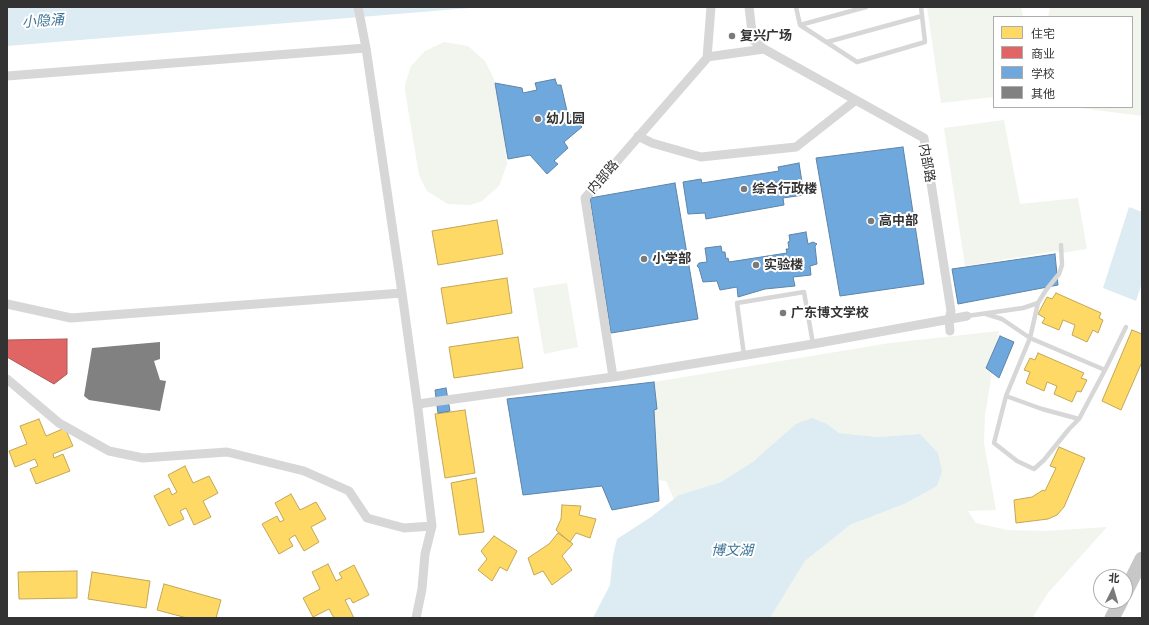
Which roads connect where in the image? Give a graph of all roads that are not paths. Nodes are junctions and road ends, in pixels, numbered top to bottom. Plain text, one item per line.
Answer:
1 (358, 7) edge
2 (711, 7) edge
3 (749, 7) edge
4 (796, 7) edge
5 (866, 7) edge
6 (921, 7) edge
7 (922, 16) junction
8 (800, 25) junction
9 (826, 42) junction
10 (366, 48) junction
11 (764, 49) junction
12 (707, 57) junction
13 (7, 76) edge
14 (856, 100) junction
15 (638, 136) junction
16 (1061, 246) dead end
17 (402, 293) junction
18 (1038, 303) junction
19 (7, 304) edge
20 (985, 313) junction
21 (967, 316) joint
22 (948, 320) junction
23 (1126, 328) dead end
24 (950, 331) dead end
25 (1030, 338) junction
26 (813, 344) junction
27 (744, 355) junction
28 (1105, 370) junction
29 (613, 377) junction
30 (7, 379) edge
31 (1006, 396) junction
32 (418, 404) junction
33 (1079, 419) junction
34 (432, 526) junction
35 (1142, 559) edge
36 (1133, 577) edge
37 (1117, 609) edge
38 (416, 618) edge
39 (1112, 618) edge

1 - 10 street
2 - 12 street
3 - 11 street, 内部路
4 - 8 lane
5 - 8 lane
6 - 7 lane
7 - 9 lane
7 - 9 lane
8 - 9 lane
10 - 13 street
10 - 17 street
11 - 12 street
11 - 14 street, 内部路
12 - 15 street, 内部路
14 - 15 street
14 - 22 street, 内部路
15 - 29 street, 内部路
16 - 18 lane
17 - 19 street
17 - 32 street
18 - 20 lane
18 - 25 lane
20 - 21 lane
20 - 25 lane
21 - 22 street
22 - 24 street, 内部路
22 - 26 street
23 - 28 lane
25 - 28 lane
25 - 31 lane
26 - 27 street
26 - 27 lane
27 - 29 street
28 - 33 lane
29 - 32 street
30 - 34 street
31 - 33 lane
31 - 33 lane
32 - 34 street
34 - 38 street
35 - 36 highway
37 - 39 highway

